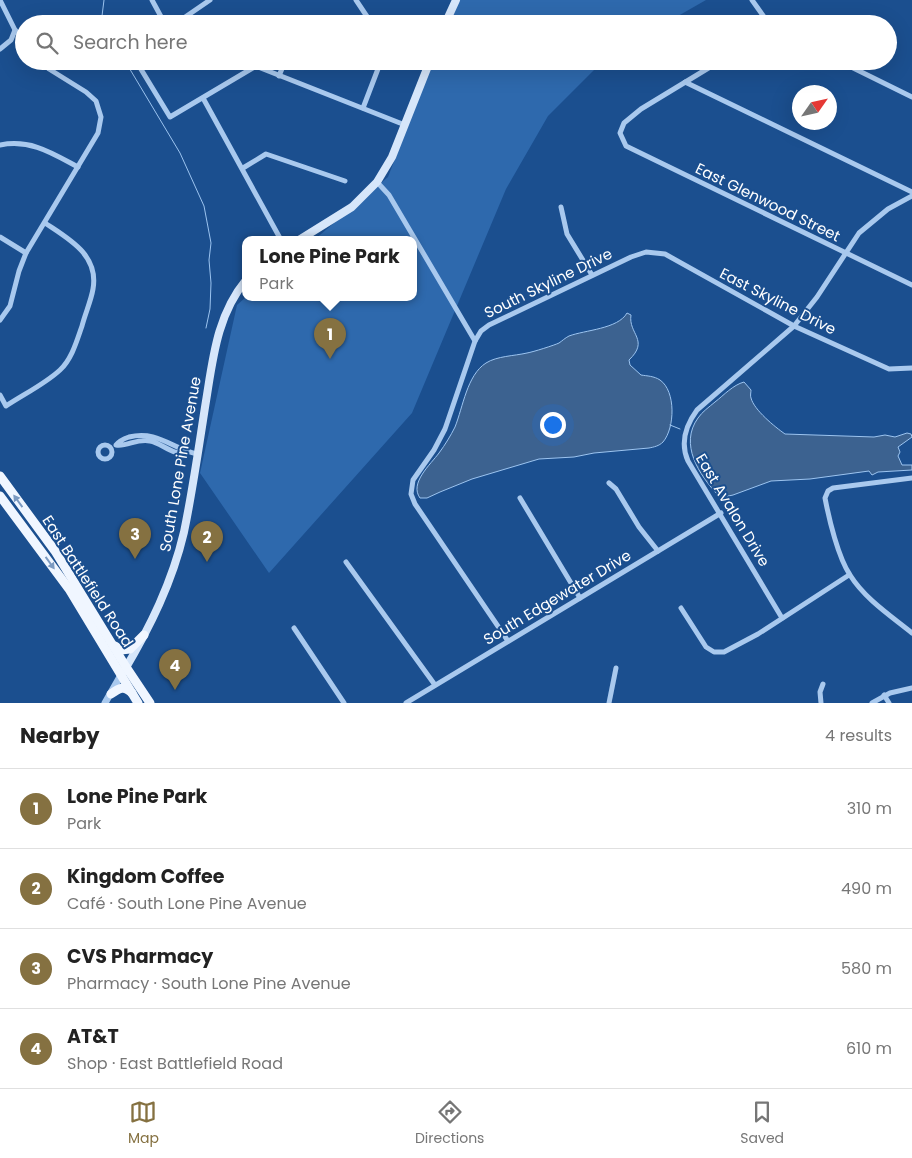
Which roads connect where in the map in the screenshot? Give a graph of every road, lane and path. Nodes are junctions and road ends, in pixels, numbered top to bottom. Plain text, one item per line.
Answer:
1 (0, 0) edge
2 (152, 0) edge
3 (210, 0) edge
4 (356, 0) edge
5 (456, 0) edge
6 (752, 0) edge
7 (160, 15) edge
8 (188, 15) edge
9 (366, 15) edge
10 (449, 15) edge
11 (763, 15) edge
12 (15, 30) joint
13 (0, 49) edge
14 (51, 70) edge
15 (141, 70) edge
16 (249, 70) edge
17 (265, 70) edge
18 (281, 70) edge
19 (377, 70) edge
20 (426, 70) edge
21 (705, 70) edge
22 (858, 70) edge
23 (279, 76) junction
24 (685, 82) junction
25 (912, 96) edge
26 (203, 98) junction
27 (363, 108) junction
28 (405, 125) junction
29 (0, 145) edge
30 (78, 167) junction
31 (243, 168) junction
32 (345, 181) dead end
33 (377, 182) junction
34 (912, 192) edge
35 (912, 196) edge
36 (561, 207) dead end
37 (45, 223) junction
38 (279, 236) edge
39 (305, 236) edge
40 (413, 236) edge
41 (0, 237) edge
42 (417, 243) edge
43 (26, 253) junction
44 (845, 253) junction
45 (665, 254) joint
46 (592, 275) junction
47 (242, 286) edge
48 (912, 286) edge
49 (0, 320) edge
50 (794, 326) junction
51 (475, 340) junction
52 (912, 368) edge
53 (0, 395) edge
54 (114, 446) dead end
55 (197, 454) junction
56 (0, 476) edge
57 (912, 478) edge
58 (609, 483) dead end
59 (0, 496) edge
60 (520, 498) dead end
61 (721, 513) junction
62 (658, 551) junction
63 (346, 562) dead end
64 (849, 575) junction
65 (580, 598) junction
66 (681, 608) dead end
67 (782, 618) junction
68 (294, 628) dead end
69 (912, 633) edge
70 (144, 635) junction
71 (508, 642) junction
72 (112, 644) junction
73 (616, 668) dead end
74 (124, 671) junction
75 (823, 684) dead end
76 (435, 685) junction
77 (912, 688) edge
78 (110, 694) junction
79 (133, 694) junction
80 (884, 695) junction
81 (105, 703) edge
82 (138, 703) edge
83 (150, 703) edge
84 (344, 703) edge
85 (406, 703) edge
86 (609, 703) edge
87 (821, 703) edge
88 (872, 703) edge
89 (889, 703) edge

1 - 12 street
2 - 7 street
3 - 8 street
4 - 9 street
5 - 10 main road
6 - 11 street
12 - 13 street
14 - 30 street
15 - 26 street
16 - 26 street
17 - 23 street
18 - 23 street
19 - 27 street
20 - 28 main road
21 - 24 street
22 - 25 street
23 - 27 street
24 - 34 street
24 - 44 street, East Glenwood Street
26 - 31 street
27 - 28 street
28 - 33 main road
29 - 30 street
30 - 37 street
31 - 32 street
31 - 38 street
33 - 39 main road
33 - 40 street
35 - 44 street
36 - 46 street
37 - 43 street
37 - 53 street
41 - 43 street
42 - 51 street
43 - 49 street
44 - 48 street, East Glenwood Street
44 - 50 street
45 - 46 street, South Skyline Drive
45 - 50 street, East Skyline Drive
46 - 51 street, South Skyline Drive
47 - 55 main road, South Lone Pine Avenue
50 - 52 street, East Skyline Drive
50 - 61 street, East Avalon Drive
51 - 71 street, South Skyline Drive
54 - 55 street
55 - 70 main road, South Lone Pine Avenue
72 -> 56 main road, East Battlefield Road
57 - 64 street
58 - 62 street
59 -> 74 main road, East Battlefield Road
60 - 65 street
61 - 62 street, South Edgewater Drive
61 - 67 street, East Avalon Drive
62 - 65 street, South Edgewater Drive
63 - 76 street
64 - 67 street
64 - 69 street
65 - 71 street, South Edgewater Drive
66 - 67 street
68 - 84 street
70 - 72 main road
70 - 74 main road, South Lone Pine Avenue
71 - 76 street, South Edgewater Drive
72 - 74 main road, East Battlefield Road
73 - 86 street
74 - 78 street, South Lone Pine Avenue
74 - 79 main road, East Battlefield Road
74 - 83 main road, East Battlefield Road
75 - 87 street
76 - 85 street, South Edgewater Drive
77 - 80 street
78 - 79 main road
78 - 81 street, South Lone Pine Avenue
79 - 82 main road, East Battlefield Road
80 - 88 street
80 - 89 street

